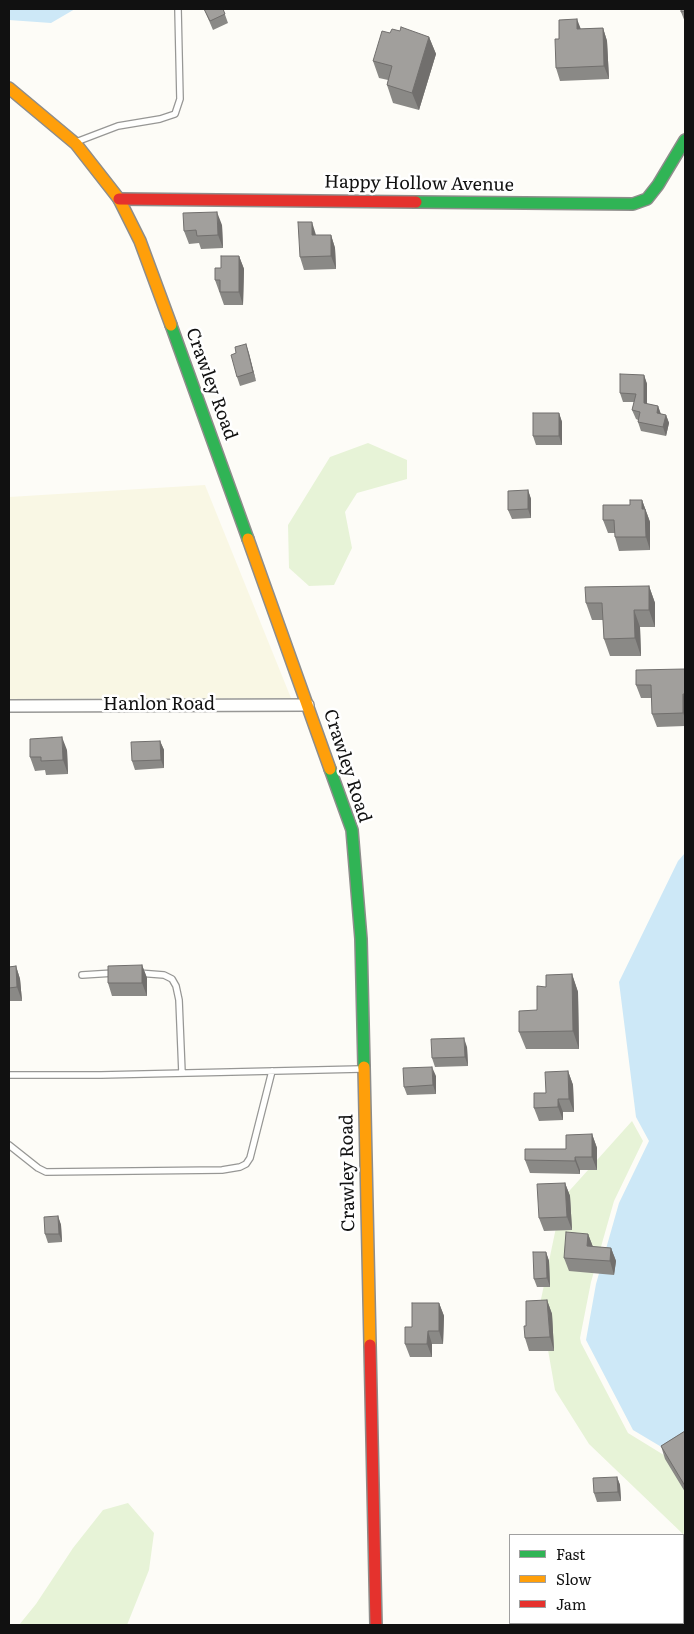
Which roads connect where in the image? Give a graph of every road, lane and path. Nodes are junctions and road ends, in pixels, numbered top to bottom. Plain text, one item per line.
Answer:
1 (178, 9) edge
2 (9, 88) edge
3 (685, 140) edge
4 (74, 142) junction
5 (119, 198) junction
6 (308, 705) junction
7 (9, 706) edge
8 (117, 973) edge
9 (134, 973) edge
10 (82, 975) dead end
11 (364, 1069) junction
12 (272, 1071) junction
13 (182, 1073) junction
14 (9, 1075) edge
15 (9, 1144) edge
16 (376, 1625) edge

1 - 4 lane
2 - 4 street, Crawley Road
3 - 5 street, Happy Hollow Avenue
4 - 5 street, Crawley Road
5 - 6 street, Crawley Road
6 - 7 street, Hanlon Road
6 - 11 street, Crawley Road
8 - 10 lane
9 - 13 lane
11 - 12 lane
11 - 16 street, Crawley Road
12 - 13 lane
12 - 15 lane
13 - 14 lane

